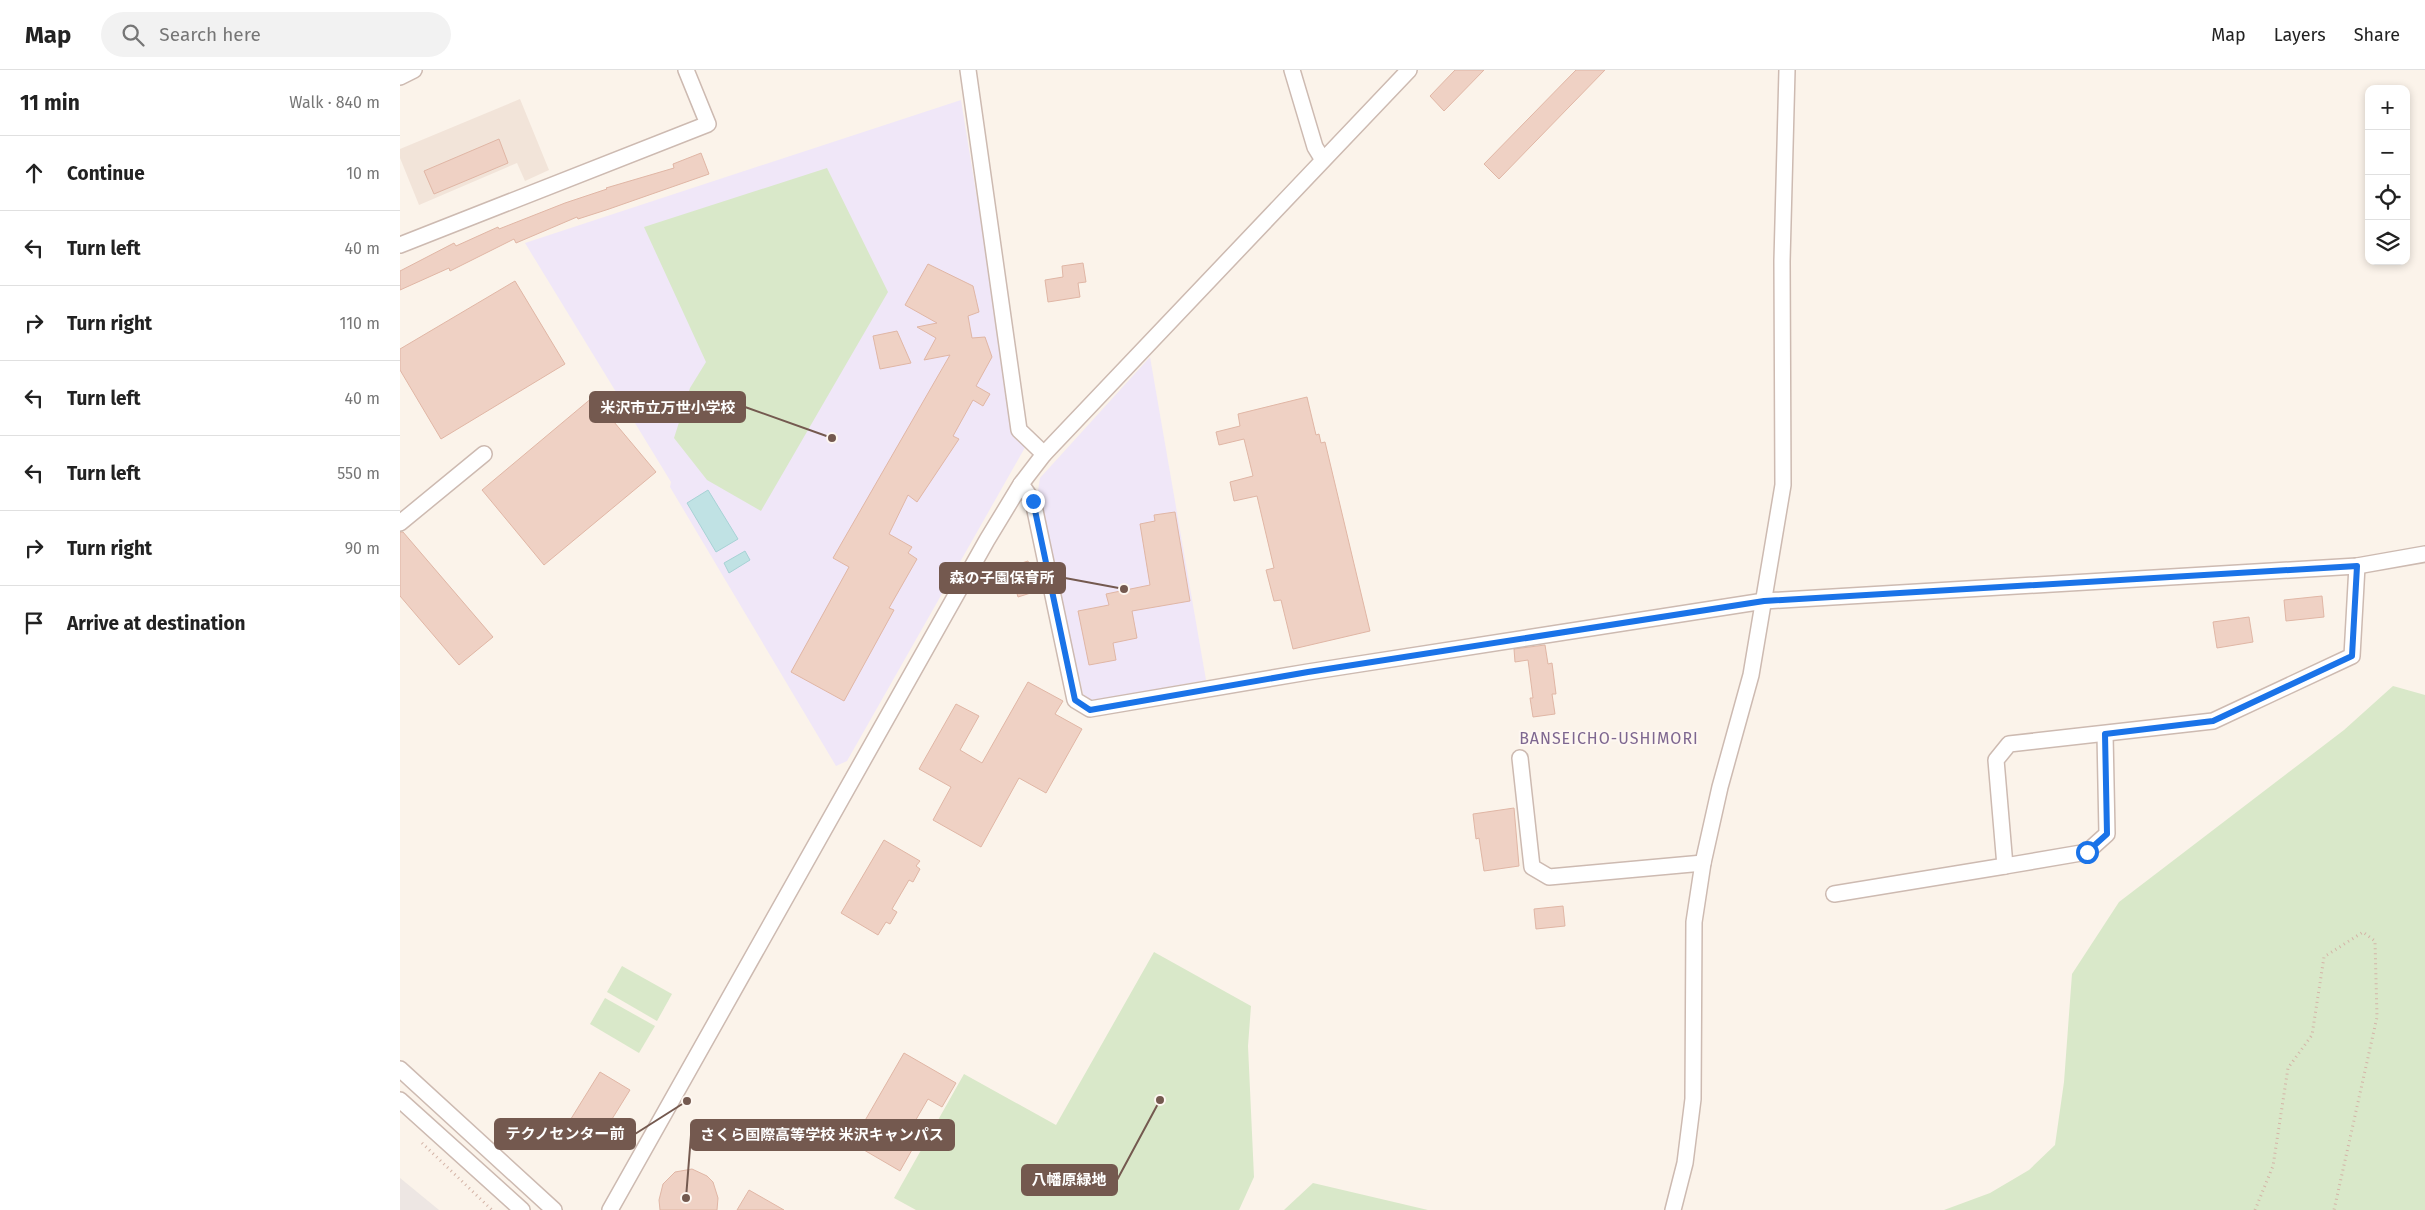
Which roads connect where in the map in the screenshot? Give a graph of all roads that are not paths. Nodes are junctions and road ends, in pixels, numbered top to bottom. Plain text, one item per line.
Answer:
1 (414, 70) edge
2 (686, 70) edge
3 (968, 70) edge
4 (1292, 70) edge
5 (1409, 70) edge
6 (1787, 70) edge
7 (400, 77) edge
8 (1323, 160) junction
9 (400, 244) edge
10 (484, 454) dead end
11 (1044, 454) junction
12 (1021, 484) junction
13 (400, 523) edge
14 (2425, 554) edge
15 (2357, 566) junction
16 (1764, 601) junction
17 (2105, 734) junction
18 (1520, 758) dead end
19 (1703, 863) junction
20 (2005, 866) junction
21 (1834, 894) dead end
22 (400, 1069) edge
23 (400, 1100) edge
24 (522, 1210) edge
25 (554, 1210) edge
26 (610, 1210) edge
27 (1673, 1210) edge

1 - 7 street
2 - 9 street
3 - 11 street
4 - 8 street
5 - 8 street
6 - 16 street
8 - 11 street
10 - 13 street
11 - 12 street
12 - 16 street
12 - 26 street
14 - 15 street
15 - 16 street
15 - 17 street
16 - 19 street
17 - 20 street
17 - 20 street
18 - 19 street
19 - 27 street
20 - 21 street
22 - 25 street
23 - 24 street

